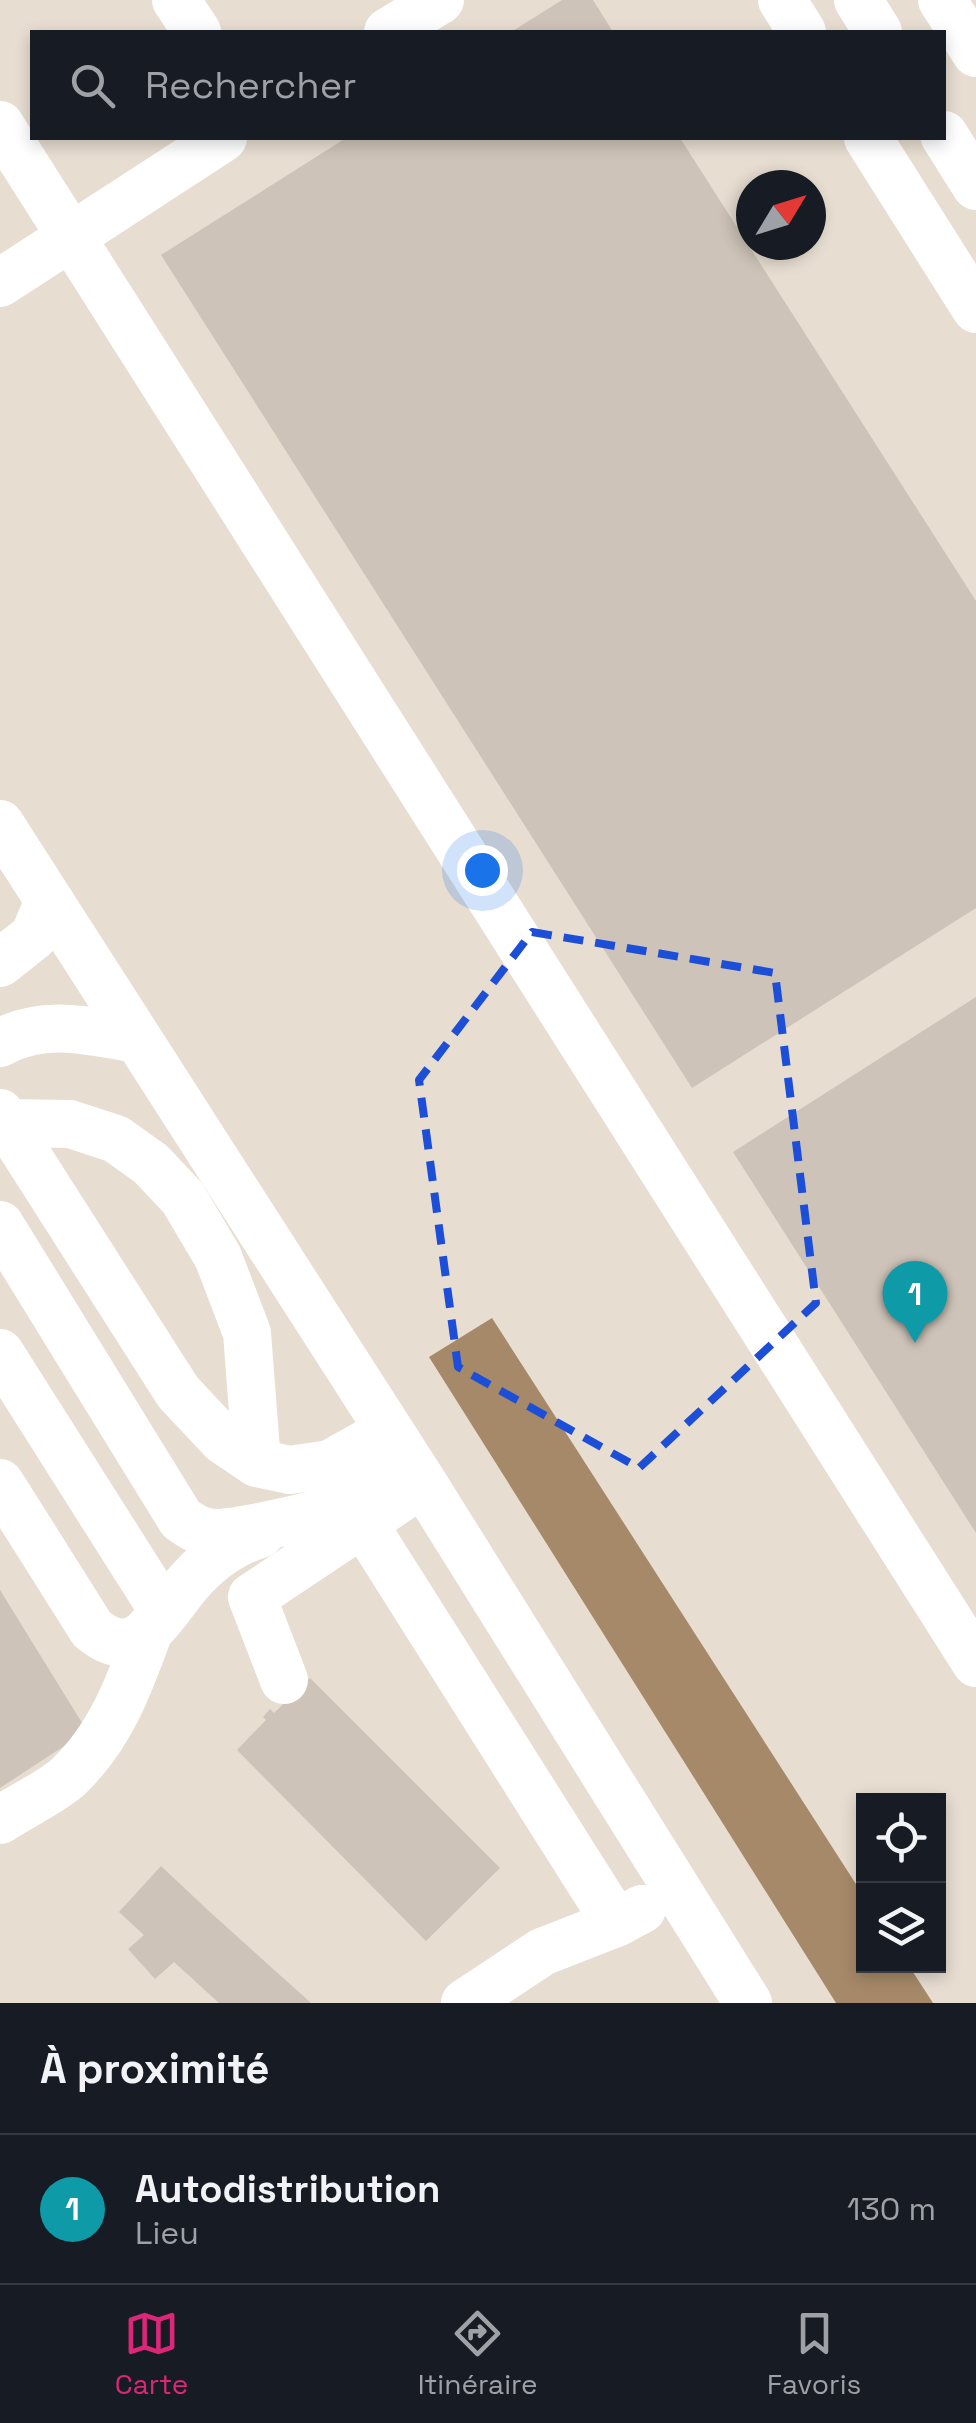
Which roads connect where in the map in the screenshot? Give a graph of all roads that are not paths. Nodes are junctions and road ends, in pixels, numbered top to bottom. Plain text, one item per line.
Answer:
1 (176, 0) edge
2 (376, 0) edge
3 (440, 0) edge
4 (782, 0) edge
5 (858, 0) edge
6 (942, 0) edge
7 (196, 30) edge
8 (365, 30) edge
9 (391, 30) edge
10 (801, 30) edge
11 (877, 30) edge
12 (976, 53) edge
13 (0, 125) edge
14 (946, 138) edge
15 (220, 140) edge
16 (869, 140) edge
17 (976, 186) edge
18 (70, 236) junction
19 (0, 282) edge
20 (976, 309) edge
21 (0, 824) edge
22 (50, 901) junction
23 (0, 963) edge
24 (138, 1038) junction
25 (0, 1044) edge
26 (3, 1118) edge
27 (0, 1224) edge
28 (0, 1353) edge
29 (404, 1455) junction
30 (257, 1463) junction
31 (0, 1483) edge
32 (351, 1530) junction
33 (157, 1620) junction
34 (976, 1663) edge
35 (284, 1680) dead end
36 (0, 1820) edge
37 (676, 1890) junction
38 (616, 1923) junction
39 (465, 2003) edge
40 (748, 2003) edge

1 - 7 street
2 - 8 street
3 - 9 street
4 - 10 street
5 - 11 street
6 - 12 street
13 - 18 street
14 - 17 street
15 - 18 street
16 - 20 street
18 - 19 street
18 - 34 street
21 - 22 street
22 - 23 street
22 - 24 street
24 - 25 street
24 - 29 street
26 - 30 street
26 - 30 street
27 - 29 street
28 - 33 street
29 - 30 street
29 - 32 street
29 - 37 street
31 - 33 street
32 - 33 street
32 - 35 street
32 - 38 street
33 - 36 street
37 - 38 street
37 - 40 street
38 - 39 street

